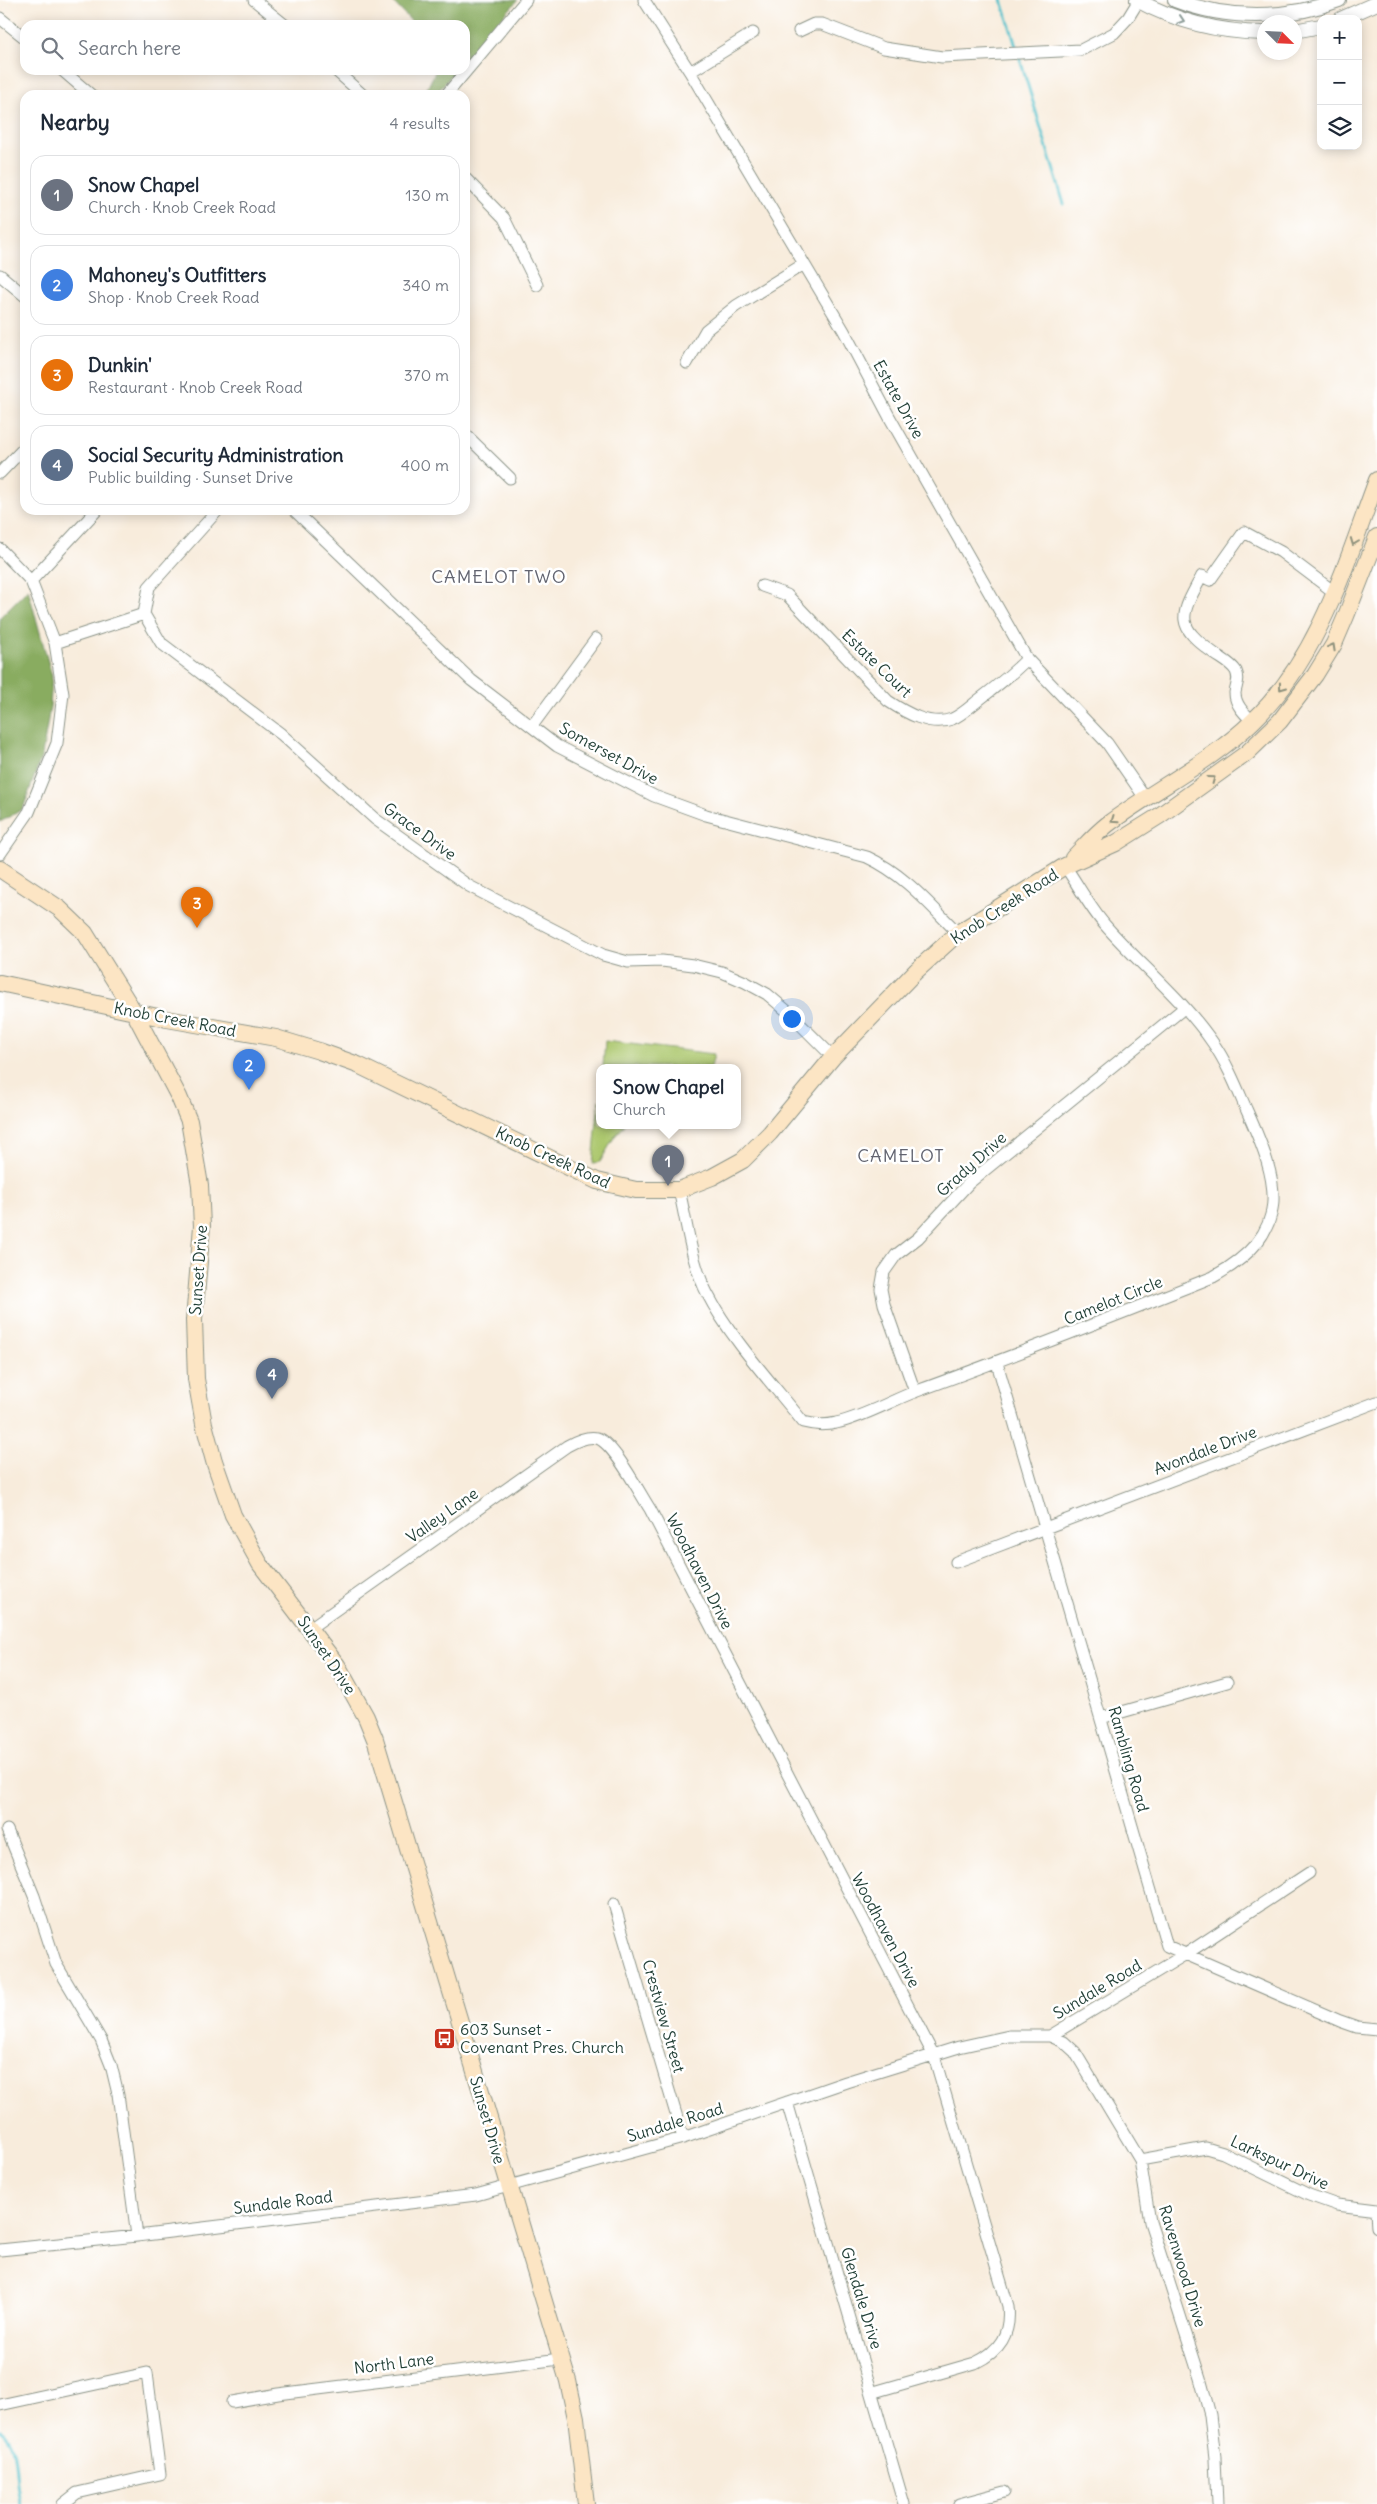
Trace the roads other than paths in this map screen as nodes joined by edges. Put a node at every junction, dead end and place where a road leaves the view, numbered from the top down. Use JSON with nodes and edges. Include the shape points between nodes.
{"nodes":[{"id":1,"x":254,"y":0,"type":"edge"},
{"id":2,"x":526,"y":0,"type":"edge"},
{"id":3,"x":644,"y":0,"type":"edge"},
{"id":4,"x":1138,"y":0,"type":"edge"},
{"id":5,"x":1175,"y":0,"type":"edge"},
{"id":6,"x":1339,"y":0,"type":"edge"},
{"id":7,"x":1377,"y":3,"type":"edge"},
{"id":8,"x":1287,"y":15,"type":"edge"},
{"id":9,"x":1350,"y":15,"type":"edge"},
{"id":10,"x":1257,"y":17,"type":"edge"},
{"id":11,"x":0,"y":18,"type":"edge"},
{"id":12,"x":279,"y":20,"type":"edge"},
{"id":13,"x":1317,"y":27,"type":"edge"},
{"id":14,"x":1302,"y":30,"type":"edge"},
{"id":15,"x":799,"y":31,"type":"dead end"},
{"id":16,"x":753,"y":33,"type":"dead end"},
{"id":17,"x":1257,"y":33,"type":"edge"},
{"id":18,"x":20,"y":34,"type":"edge"},
{"id":19,"x":470,"y":66,"type":"edge"},
{"id":20,"x":690,"y":72,"type":"junction"},
{"id":21,"x":68,"y":75,"type":"edge"},
{"id":22,"x":341,"y":75,"type":"edge"},
{"id":23,"x":463,"y":75,"type":"edge"},
{"id":24,"x":85,"y":90,"type":"edge"},
{"id":25,"x":358,"y":90,"type":"edge"},
{"id":26,"x":450,"y":90,"type":"edge"},
{"id":27,"x":470,"y":183,"type":"edge"},
{"id":28,"x":804,"y":264,"type":"junction"},
{"id":29,"x":0,"y":275,"type":"edge"},
{"id":30,"x":537,"y":285,"type":"dead end"},
{"id":31,"x":20,"y":292,"type":"edge"},
{"id":32,"x":687,"y":363,"type":"dead end"},
{"id":33,"x":470,"y":439,"type":"edge"},
{"id":34,"x":20,"y":452,"type":"edge"},
{"id":35,"x":0,"y":473,"type":"edge"},
{"id":36,"x":510,"y":478,"type":"dead end"},
{"id":37,"x":1377,"y":480,"type":"edge"},
{"id":38,"x":1372,"y":507,"type":"edge"},
{"id":39,"x":92,"y":515,"type":"edge"},
{"id":40,"x":213,"y":515,"type":"edge"},
{"id":41,"x":299,"y":515,"type":"edge"},
{"id":42,"x":1377,"y":537,"type":"edge"},
{"id":43,"x":0,"y":549,"type":"edge"},
{"id":44,"x":31,"y":581,"type":"junction"},
{"id":45,"x":762,"y":586,"type":"dead end"},
{"id":46,"x":1334,"y":592,"type":"junction"},
{"id":47,"x":1352,"y":599,"type":"junction"},
{"id":48,"x":144,"y":614,"type":"junction"},
{"id":49,"x":596,"y":639,"type":"dead end"},
{"id":50,"x":55,"y":643,"type":"junction"},
{"id":51,"x":1027,"y":658,"type":"junction"},
{"id":52,"x":1253,"y":722,"type":"junction"},
{"id":53,"x":532,"y":726,"type":"junction"},
{"id":54,"x":1267,"y":735,"type":"junction"},
{"id":55,"x":1145,"y":798,"type":"junction"},
{"id":56,"x":1184,"y":798,"type":"junction"},
{"id":57,"x":1116,"y":843,"type":"junction"},
{"id":58,"x":0,"y":854,"type":"edge"},
{"id":59,"x":1065,"y":866,"type":"junction"},
{"id":60,"x":0,"y":869,"type":"edge"},
{"id":61,"x":958,"y":933,"type":"junction"},
{"id":62,"x":0,"y":983,"type":"edge"},
{"id":63,"x":1184,"y":1008,"type":"junction"},
{"id":64,"x":134,"y":1012,"type":"junction"},
{"id":65,"x":833,"y":1057,"type":"junction"},
{"id":66,"x":679,"y":1190,"type":"junction"},
{"id":67,"x":997,"y":1363,"type":"junction"},
{"id":68,"x":915,"y":1392,"type":"junction"},
{"id":69,"x":1377,"y":1402,"type":"edge"},
{"id":70,"x":597,"y":1438,"type":"joint"},
{"id":71,"x":1046,"y":1529,"type":"junction"},
{"id":72,"x":956,"y":1562,"type":"dead end"},
{"id":73,"x":310,"y":1628,"type":"junction"},
{"id":74,"x":1227,"y":1682,"type":"dead end"},
{"id":75,"x":1101,"y":1718,"type":"junction"},
{"id":76,"x":7,"y":1830,"type":"dead end"},
{"id":77,"x":1309,"y":1873,"type":"dead end"},
{"id":78,"x":614,"y":1904,"type":"dead end"},
{"id":79,"x":1186,"y":1954,"type":"junction"},
{"id":80,"x":1377,"y":2029,"type":"edge"},
{"id":81,"x":1050,"y":2036,"type":"junction"},
{"id":82,"x":934,"y":2056,"type":"junction"},
{"id":83,"x":787,"y":2102,"type":"junction"},
{"id":84,"x":683,"y":2138,"type":"junction"},
{"id":85,"x":1140,"y":2160,"type":"junction"},
{"id":86,"x":508,"y":2188,"type":"junction"},
{"id":87,"x":1376,"y":2210,"type":"edge"},
{"id":88,"x":1377,"y":2227,"type":"edge"},
{"id":89,"x":137,"y":2236,"type":"junction"},
{"id":90,"x":0,"y":2250,"type":"edge"},
{"id":91,"x":560,"y":2359,"type":"junction"},
{"id":92,"x":874,"y":2392,"type":"junction"},
{"id":93,"x":232,"y":2402,"type":"dead end"},
{"id":94,"x":0,"y":2405,"type":"edge"},
{"id":95,"x":1004,"y":2492,"type":"dead end"},
{"id":96,"x":63,"y":2504,"type":"edge"},
{"id":97,"x":586,"y":2504,"type":"edge"},
{"id":98,"x":904,"y":2504,"type":"edge"},
{"id":99,"x":959,"y":2504,"type":"edge"},
{"id":100,"x":1217,"y":2504,"type":"edge"}],
"edges":[{"from":1,"to":12,"type":"street"},
{"from":2,"to":19,"type":"street"},
{"from":3,"to":20,"type":"street","name":"Estate Drive"},
{"from":4,"to":15,"type":"street","via":[[1114,33],[1081,50],[942,57],[884,48],[822,24]]},
{"from":4,"to":17,"type":"street","one_way":true,"via":[[1185,22]]},
{"from":5,"to":10,"type":"street","via":[[1208,11]]},
{"from":6,"to":8,"type":"street"},
{"from":7,"to":9,"type":"street"},
{"from":11,"to":18,"type":"street"},
{"from":13,"to":14,"type":"street"},
{"from":16,"to":20,"type":"street"},
{"from":20,"to":28,"type":"street","name":"Estate Drive"},
{"from":21,"to":24,"type":"street"},
{"from":22,"to":25,"type":"street"},
{"from":23,"to":26,"type":"street"},
{"from":27,"to":30,"type":"street","via":[[504,218]]},
{"from":28,"to":32,"type":"street","via":[[736,306],[706,330]]},
{"from":28,"to":51,"type":"street","name":"Estate Drive"},
{"from":29,"to":31,"type":"street"},
{"from":33,"to":36,"type":"street"},
{"from":34,"to":35,"type":"street"},
{"from":37,"to":38,"type":"main road","name":"Knob Creek Road"},
{"from":38,"to":46,"type":"main road","name":"Knob Creek Road","one_way":true},
{"from":39,"to":44,"type":"street"},
{"from":40,"to":48,"type":"street","via":[[149,588]]},
{"from":41,"to":53,"type":"street","name":"Somerset Drive","via":[[471,680]]},
{"from":42,"to":47,"type":"main road","name":"Knob Creek Road"},
{"from":43,"to":44,"type":"street"},
{"from":44,"to":50,"type":"street"},
{"from":45,"to":51,"type":"street","name":"Estate Court","via":[[787,595],[888,701],[920,718],[935,721],[953,719],[1008,678]]},
{"from":46,"to":47,"type":"main road"},
{"from":46,"to":52,"type":"main road","name":"Knob Creek Road","one_way":true,"via":[[1300,660]]},
{"from":46,"to":52,"type":"street","via":[[1281,552],[1244,532],[1210,580],[1202,576],[1183,617],[1189,632],[1198,642],[1235,670],[1239,679],[1235,694],[1238,705]]},
{"from":54,"to":47,"type":"main road","name":"Knob Creek Road","one_way":true,"via":[[1315,675],[1334,644]]},
{"from":48,"to":50,"type":"street"},
{"from":48,"to":65,"type":"street","name":"Grace Drive","via":[[160,643],[281,734],[375,819],[470,886],[603,955],[628,962],[662,961],[693,965],[745,982],[767,994],[787,1011]]},
{"from":49,"to":53,"type":"street"},
{"from":50,"to":58,"type":"street","via":[[63,694],[57,743],[29,812]]},
{"from":51,"to":55,"type":"street","name":"Estate Drive","via":[[1107,743]]},
{"from":52,"to":54,"type":"main road"},
{"from":52,"to":55,"type":"main road","name":"Knob Creek Road"},
{"from":53,"to":61,"type":"street","name":"Somerset Drive","via":[[557,746],[654,796],[706,815],[867,857],[905,880]]},
{"from":56,"to":54,"type":"main road","name":"Knob Creek Road","one_way":true},
{"from":55,"to":56,"type":"main road","via":[[1155,803]]},
{"from":55,"to":57,"type":"main road","via":[[1146,805],[1137,823]]},
{"from":55,"to":59,"type":"main road","name":"Knob Creek Road","one_way":true,"via":[[1106,825]]},
{"from":56,"to":57,"type":"main road","name":"Knob Creek Road"},
{"from":57,"to":59,"type":"main road","name":"Knob Creek Road"},
{"from":59,"to":61,"type":"main road","name":"Knob Creek Road"},
{"from":59,"to":63,"type":"street","name":"Camelot Circle","via":[[1105,925]]},
{"from":60,"to":64,"type":"main road","name":"Sunset Drive","via":[[60,909],[85,933]]},
{"from":61,"to":65,"type":"main road","name":"Knob Creek Road","via":[[916,970]]},
{"from":62,"to":64,"type":"main road","name":"Knob Creek Road"},
{"from":63,"to":67,"type":"street","name":"Camelot Circle","via":[[1214,1043],[1259,1138],[1274,1185],[1269,1222],[1249,1252],[1213,1278]]},
{"from":63,"to":68,"type":"street","name":"Grady Drive","via":[[969,1183],[884,1272],[880,1289]]},
{"from":64,"to":66,"type":"main road","name":"Knob Creek Road","via":[[276,1038],[319,1051],[358,1065],[597,1181],[636,1190]]},
{"from":64,"to":73,"type":"main road","name":"Sunset Drive","via":[[179,1097],[192,1136],[200,1185],[202,1226],[194,1320],[196,1379],[214,1461],[233,1515],[260,1564]]},
{"from":65,"to":66,"type":"main road","name":"Knob Creek Road","via":[[770,1133],[743,1160]]},
{"from":66,"to":68,"type":"street","name":"Camelot Circle","via":[[696,1264],[707,1293],[802,1422],[815,1426],[836,1423]]},
{"from":67,"to":68,"type":"street","name":"Camelot Circle"},
{"from":67,"to":71,"type":"street","name":"Rambling Road"},
{"from":69,"to":71,"type":"street","name":"Avondale Drive"},
{"from":70,"to":73,"type":"street","name":"Valley Lane","via":[[587,1438],[567,1446]]},
{"from":70,"to":82,"type":"street","name":"Woodhaven Drive","via":[[614,1453],[650,1510]]},
{"from":71,"to":72,"type":"street","name":"Avondale Drive"},
{"from":71,"to":75,"type":"street","name":"Rambling Road"},
{"from":73,"to":86,"type":"main road","name":"Sunset Drive","via":[[346,1680],[375,1739]]},
{"from":74,"to":75,"type":"street"},
{"from":75,"to":79,"type":"street","name":"Rambling Road","via":[[1167,1946]]},
{"from":76,"to":89,"type":"street","via":[[34,1896],[56,1964],[101,2040],[111,2065],[118,2094]]},
{"from":77,"to":79,"type":"street","name":"Sundale Road"},
{"from":78,"to":84,"type":"street","name":"Crestview Street"},
{"from":79,"to":80,"type":"street","name":"Rambling Road","via":[[1340,2021]]},
{"from":79,"to":81,"type":"street","name":"Sundale Road"},
{"from":81,"to":82,"type":"street","name":"Sundale Road","via":[[1022,2035],[985,2040]]},
{"from":81,"to":85,"type":"street","name":"Ravenwood Drive","via":[[1075,2052]]},
{"from":82,"to":83,"type":"street","name":"Sundale Road"},
{"from":82,"to":92,"type":"street","name":"Woodhaven Drive","via":[[1008,2306],[1008,2328],[996,2351],[975,2363]]},
{"from":83,"to":84,"type":"street","name":"Sundale Road"},
{"from":83,"to":92,"type":"street","name":"Glendale Drive"},
{"from":84,"to":86,"type":"street","name":"Sundale Road"},
{"from":85,"to":87,"type":"street","name":"Larkspur Drive","via":[[1206,2148],[1328,2202]]},
{"from":85,"to":100,"type":"street","name":"Ravenwood Drive","via":[[1150,2222],[1210,2415]]},
{"from":86,"to":89,"type":"street","name":"Sundale Road","via":[[476,2195]]},
{"from":86,"to":91,"type":"main road","name":"Sunset Drive"},
{"from":87,"to":88,"type":"street"},
{"from":89,"to":90,"type":"street","name":"Sundale Road"},
{"from":91,"to":93,"type":"street","name":"North Lane"},
{"from":91,"to":97,"type":"main road","name":"Sunset Drive","via":[[572,2397]]},
{"from":92,"to":98,"type":"street","name":"Glendale Drive"},
{"from":94,"to":96,"type":"street","via":[[147,2373],[160,2474],[77,2493]]},
{"from":95,"to":99,"type":"street"}]}
